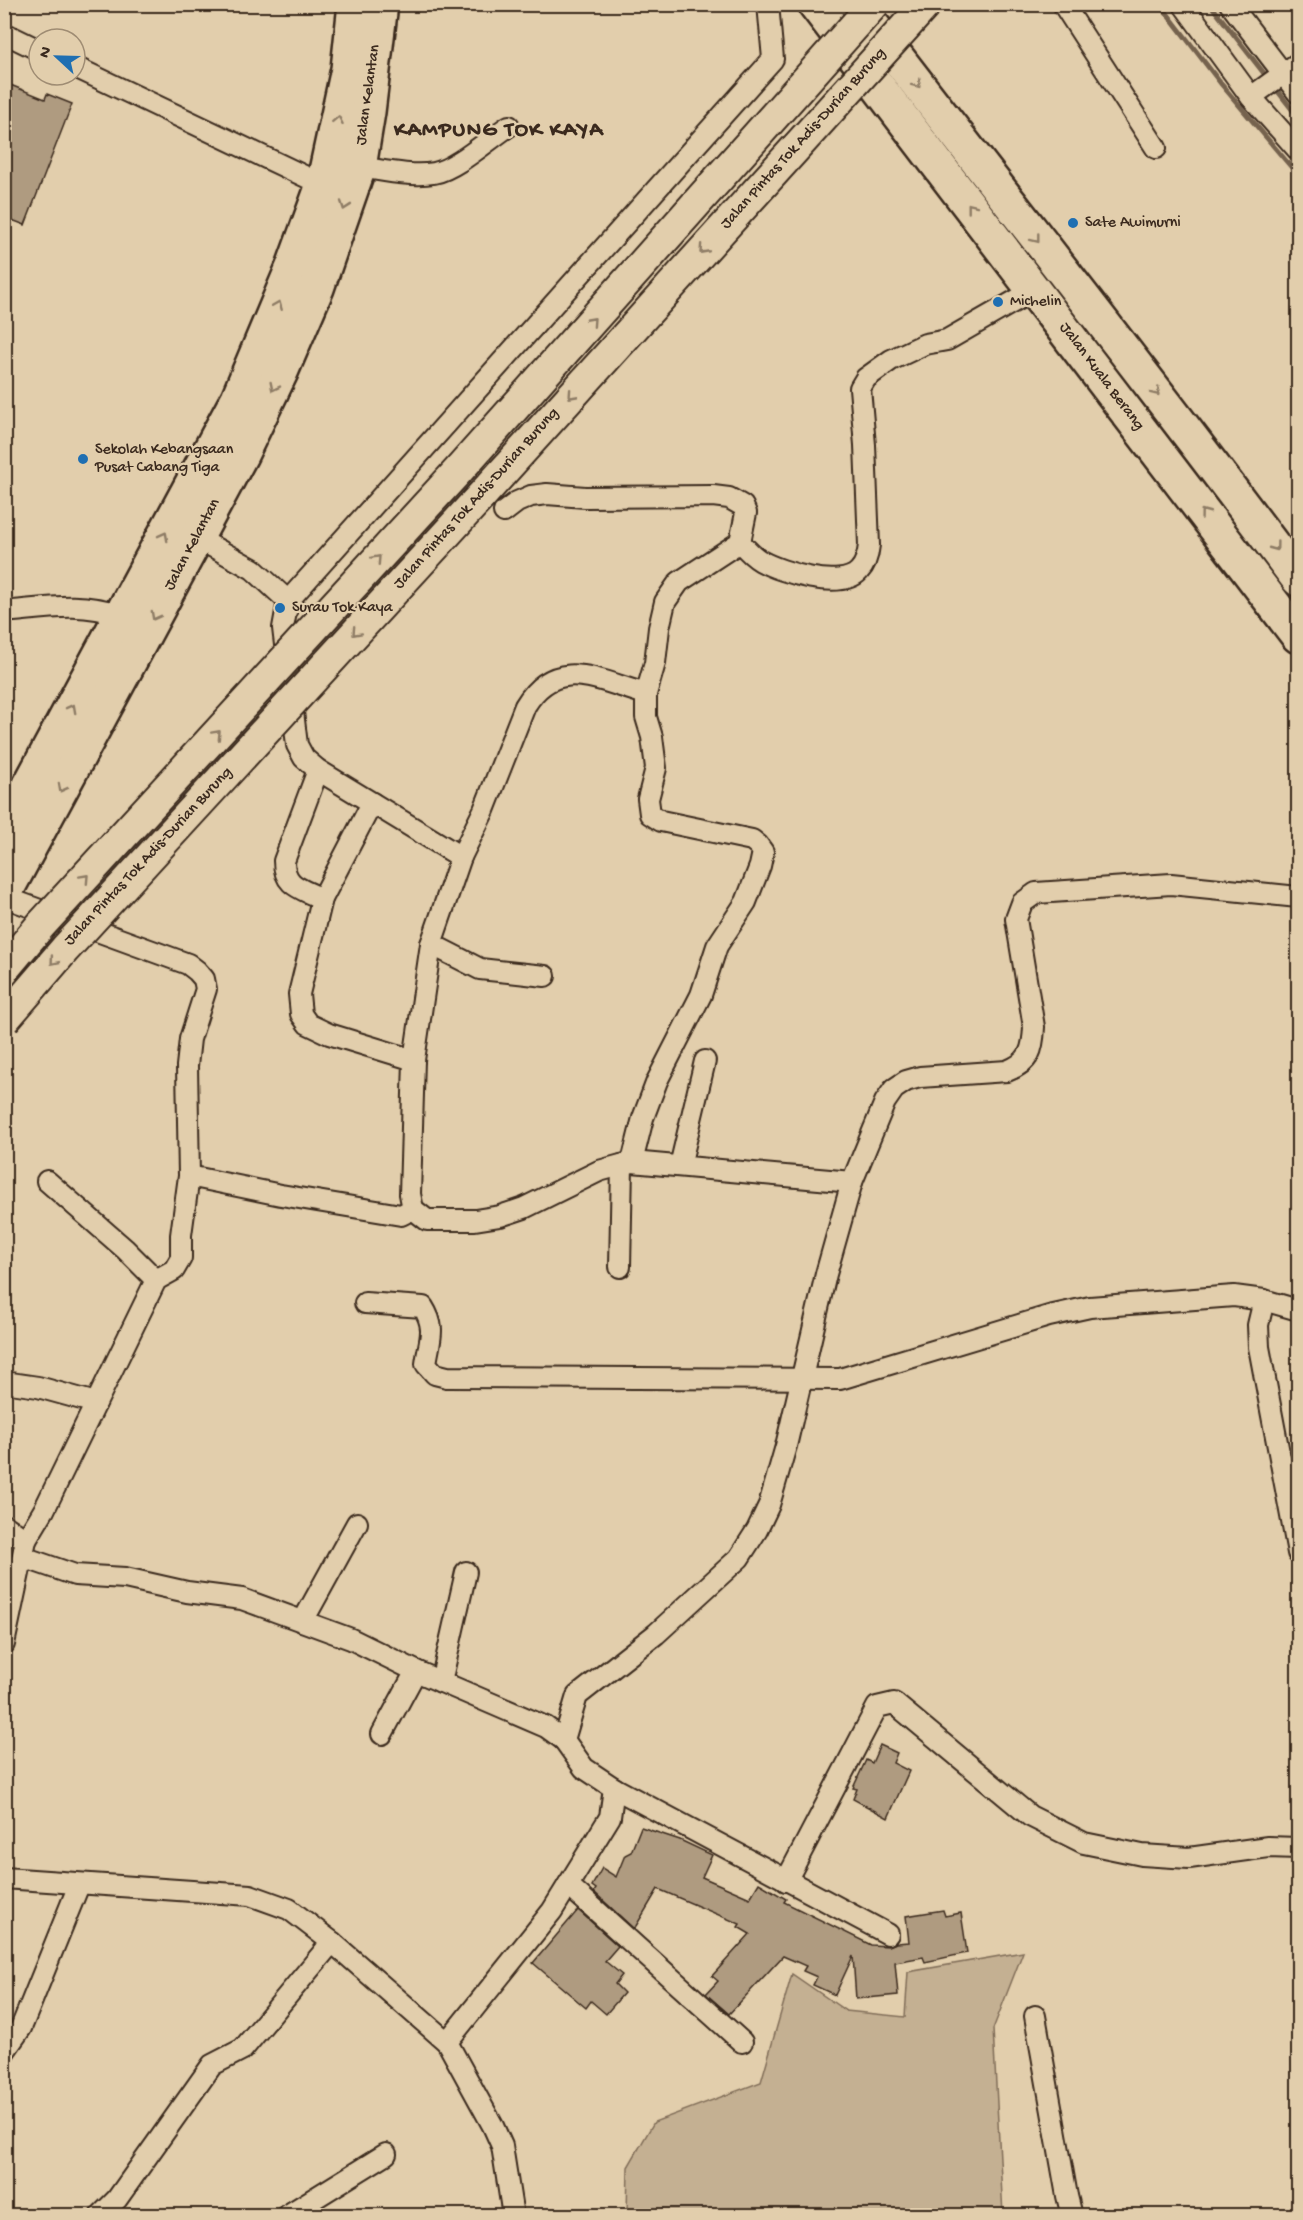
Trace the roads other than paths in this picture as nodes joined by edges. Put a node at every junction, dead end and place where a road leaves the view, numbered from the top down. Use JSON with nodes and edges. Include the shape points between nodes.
{"nodes":[{"id":1,"x":355,"y":4,"type":"edge"},
{"id":2,"x":381,"y":4,"type":"edge"},
{"id":3,"x":768,"y":4,"type":"edge"},
{"id":4,"x":815,"y":4,"type":"edge"},
{"id":5,"x":856,"y":4,"type":"edge"},
{"id":6,"x":874,"y":4,"type":"edge"},
{"id":7,"x":926,"y":4,"type":"edge"},
{"id":8,"x":1064,"y":4,"type":"edge"},
{"id":9,"x":1183,"y":4,"type":"edge"},
{"id":10,"x":1230,"y":4,"type":"edge"},
{"id":11,"x":4,"y":33,"type":"edge"},
{"id":12,"x":27,"y":44,"type":"edge"},
{"id":13,"x":1287,"y":72,"type":"edge"},
{"id":14,"x":87,"y":73,"type":"edge"},
{"id":15,"x":1299,"y":93,"type":"edge"},
{"id":16,"x":1256,"y":94,"type":"junction"},
{"id":17,"x":509,"y":126,"type":"dead end"},
{"id":18,"x":1156,"y":148,"type":"dead end"},
{"id":19,"x":1299,"y":150,"type":"edge"},
{"id":20,"x":358,"y":167,"type":"junction"},
{"id":21,"x":323,"y":185,"type":"junction"},
{"id":22,"x":1035,"y":290,"type":"junction"},
{"id":23,"x":1195,"y":441,"type":"junction"},
{"id":24,"x":504,"y":512,"type":"dead end"},
{"id":25,"x":197,"y":538,"type":"junction"},
{"id":26,"x":740,"y":542,"type":"junction"},
{"id":27,"x":1239,"y":560,"type":"junction"},
{"id":28,"x":1299,"y":579,"type":"edge"},
{"id":29,"x":288,"y":601,"type":"junction"},
{"id":30,"x":4,"y":612,"type":"edge"},
{"id":31,"x":122,"y":615,"type":"junction"},
{"id":32,"x":1299,"y":636,"type":"edge"},
{"id":33,"x":646,"y":694,"type":"junction"},
{"id":34,"x":318,"y":770,"type":"junction"},
{"id":35,"x":372,"y":802,"type":"junction"},
{"id":36,"x":4,"y":834,"type":"edge"},
{"id":37,"x":461,"y":857,"type":"junction"},
{"id":38,"x":4,"y":896,"type":"edge"},
{"id":39,"x":1299,"y":897,"type":"edge"},
{"id":40,"x":322,"y":899,"type":"junction"},
{"id":41,"x":432,"y":944,"type":"junction"},
{"id":42,"x":4,"y":969,"type":"edge"},
{"id":43,"x":545,"y":976,"type":"dead end"},
{"id":44,"x":4,"y":1020,"type":"edge"},
{"id":45,"x":414,"y":1060,"type":"junction"},
{"id":46,"x":705,"y":1061,"type":"dead end"},
{"id":47,"x":627,"y":1163,"type":"junction"},
{"id":48,"x":680,"y":1166,"type":"junction"},
{"id":49,"x":189,"y":1176,"type":"junction"},
{"id":50,"x":47,"y":1181,"type":"dead end"},
{"id":51,"x":852,"y":1182,"type":"junction"},
{"id":52,"x":412,"y":1209,"type":"junction"},
{"id":53,"x":620,"y":1267,"type":"dead end"},
{"id":54,"x":156,"y":1280,"type":"junction"},
{"id":55,"x":1264,"y":1300,"type":"junction"},
{"id":56,"x":365,"y":1303,"type":"dead end"},
{"id":57,"x":1299,"y":1310,"type":"edge"},
{"id":58,"x":803,"y":1379,"type":"junction"},
{"id":59,"x":4,"y":1382,"type":"edge"},
{"id":60,"x":96,"y":1403,"type":"junction"},
{"id":61,"x":357,"y":1523,"type":"dead end"},
{"id":62,"x":4,"y":1525,"type":"edge"},
{"id":63,"x":24,"y":1548,"type":"junction"},
{"id":64,"x":1299,"y":1553,"type":"edge"},
{"id":65,"x":466,"y":1572,"type":"dead end"},
{"id":66,"x":303,"y":1621,"type":"junction"},
{"id":67,"x":6,"y":1633,"type":"edge"},
{"id":68,"x":416,"y":1671,"type":"junction"},
{"id":69,"x":441,"y":1682,"type":"junction"},
{"id":70,"x":382,"y":1734,"type":"dead end"},
{"id":71,"x":564,"y":1740,"type":"junction"},
{"id":72,"x":614,"y":1788,"type":"junction"},
{"id":73,"x":1299,"y":1848,"type":"edge"},
{"id":74,"x":4,"y":1878,"type":"edge"},
{"id":75,"x":786,"y":1881,"type":"junction"},
{"id":76,"x":79,"y":1885,"type":"junction"},
{"id":77,"x":568,"y":1885,"type":"junction"},
{"id":78,"x":888,"y":1934,"type":"dead end"},
{"id":79,"x":332,"y":1942,"type":"junction"},
{"id":80,"x":1035,"y":2016,"type":"dead end"},
{"id":81,"x":447,"y":2042,"type":"junction"},
{"id":82,"x":742,"y":2042,"type":"dead end"},
{"id":83,"x":4,"y":2052,"type":"edge"},
{"id":84,"x":386,"y":2154,"type":"dead end"},
{"id":85,"x":100,"y":2216,"type":"edge"},
{"id":86,"x":285,"y":2216,"type":"edge"},
{"id":87,"x":513,"y":2216,"type":"edge"},
{"id":88,"x":1072,"y":2216,"type":"edge"}],
"edges":[{"from":21,"to":1,"type":"highway","name":"Jalan Kelantan","one_way":true,"via":[[348,69]]},
{"from":2,"to":20,"type":"highway","name":"Jalan Kelantan"},
{"from":3,"to":29,"type":"street","via":[[773,59]]},
{"from":22,"to":4,"type":"highway","name":"Jalan Kuala Berang","one_way":true},
{"from":5,"to":23,"type":"highway","name":"Jalan Kuala Berang","one_way":true},
{"from":42,"to":6,"type":"main road","name":"Jalan Pintas Tok Adis-Durian Burung","one_way":true,"bridge":true,"via":[[458,471]]},
{"from":7,"to":44,"type":"main road","name":"Jalan Pintas Tok Adis-Durian Burung","one_way":true,"bridge":true},
{"from":8,"to":18,"type":"street"},
{"from":9,"to":16,"type":"street"},
{"from":10,"to":13,"type":"street"},
{"from":11,"to":12,"type":"street"},
{"from":13,"to":15,"type":"street"},
{"from":13,"to":16,"type":"street"},
{"from":14,"to":21,"type":"street"},
{"from":16,"to":19,"type":"street"},
{"from":17,"to":20,"type":"street","via":[[449,168],[435,173]]},
{"from":20,"to":25,"type":"highway","name":"Jalan Kelantan","one_way":true,"via":[[317,288],[281,372]]},
{"from":31,"to":21,"type":"highway","name":"Jalan Kelantan","one_way":true,"via":[[238,398],[290,277]]},
{"from":22,"to":26,"type":"street","via":[[947,340],[925,344],[891,360],[866,378],[860,388],[869,545],[859,573],[850,578],[809,578],[761,561]]},
{"from":27,"to":22,"type":"highway","name":"Jalan Kuala Berang","one_way":true},
{"from":23,"to":27,"type":"highway","via":[[1246,528],[1247,543]]},
{"from":23,"to":28,"type":"highway","name":"Jalan Kuala Berang","one_way":true},
{"from":24,"to":26,"type":"street","via":[[531,496],[547,494],[729,498],[743,506],[746,513]]},
{"from":25,"to":29,"type":"street","via":[[253,568]]},
{"from":25,"to":38,"type":"highway","name":"Jalan Kelantan","one_way":true},
{"from":26,"to":33,"type":"street","via":[[679,582],[665,602]]},
{"from":27,"to":32,"type":"highway","name":"Jalan Kuala Berang"},
{"from":29,"to":34,"type":"street","via":[[283,628],[297,745],[304,758]]},
{"from":30,"to":31,"type":"street","via":[[73,605]]},
{"from":36,"to":31,"type":"highway","name":"Jalan Kelantan","one_way":true},
{"from":33,"to":37,"type":"street","via":[[579,675],[545,681],[525,706]]},
{"from":33,"to":47,"type":"street","via":[[646,717],[656,768],[648,800],[650,813],[661,821],[752,840],[763,852],[746,902],[717,946],[700,995],[657,1081]]},
{"from":34,"to":35,"type":"street"},
{"from":34,"to":40,"type":"street","via":[[284,861],[284,874],[290,883]]},
{"from":35,"to":37,"type":"street"},
{"from":35,"to":40,"type":"street"},
{"from":37,"to":41,"type":"street"},
{"from":38,"to":49,"type":"street","via":[[188,964],[204,979],[206,989],[190,1039],[187,1066]]},
{"from":39,"to":51,"type":"street","via":[[1171,884],[1036,893],[1022,903],[1016,919],[1034,1027],[1029,1056],[1020,1066],[1007,1071],[920,1077],[894,1089]]},
{"from":40,"to":45,"type":"street","via":[[299,994],[301,1014],[308,1024],[329,1034]]},
{"from":41,"to":43,"type":"street","via":[[480,969]]},
{"from":41,"to":45,"type":"street"},
{"from":45,"to":52,"type":"street"},
{"from":46,"to":48,"type":"street"},
{"from":47,"to":48,"type":"street"},
{"from":47,"to":52,"type":"street","via":[[599,1171],[500,1216],[427,1220]]},
{"from":47,"to":53,"type":"street"},
{"from":48,"to":51,"type":"street"},
{"from":49,"to":52,"type":"street","via":[[400,1215]]},
{"from":49,"to":54,"type":"street","via":[[181,1258],[174,1270]]},
{"from":50,"to":54,"type":"street"},
{"from":51,"to":58,"type":"street","via":[[826,1274]]},
{"from":54,"to":60,"type":"street"},
{"from":55,"to":57,"type":"street"},
{"from":55,"to":58,"type":"street","via":[[1234,1296],[1090,1307],[840,1379]]},
{"from":55,"to":64,"type":"street","via":[[1258,1325],[1259,1347]]},
{"from":56,"to":58,"type":"street","via":[[423,1307],[431,1318],[433,1331],[426,1364],[435,1374],[447,1377]]},
{"from":58,"to":71,"type":"street","via":[[769,1505],[758,1530],[739,1558],[656,1634],[577,1696]]},
{"from":59,"to":60,"type":"street"},
{"from":60,"to":63,"type":"street"},
{"from":61,"to":66,"type":"street"},
{"from":62,"to":63,"type":"street"},
{"from":63,"to":66,"type":"street","via":[[75,1575],[125,1578],[242,1599]]},
{"from":63,"to":67,"type":"street"},
{"from":65,"to":69,"type":"street"},
{"from":66,"to":68,"type":"street"},
{"from":68,"to":69,"type":"street"},
{"from":68,"to":70,"type":"street"},
{"from":69,"to":71,"type":"street","via":[[546,1727]]},
{"from":71,"to":72,"type":"street","via":[[584,1768]]},
{"from":72,"to":75,"type":"street"},
{"from":72,"to":77,"type":"street","via":[[610,1817]]},
{"from":73,"to":75,"type":"street","via":[[1268,1847],[1190,1858],[1142,1855],[1084,1843],[1030,1816],[894,1703],[877,1707]]},
{"from":74,"to":76,"type":"street"},
{"from":75,"to":78,"type":"street"},
{"from":76,"to":79,"type":"street","via":[[250,1895],[289,1909]]},
{"from":76,"to":83,"type":"street","via":[[21,2028]]},
{"from":77,"to":81,"type":"street","via":[[552,1911]]},
{"from":77,"to":82,"type":"street"},
{"from":79,"to":81,"type":"street"},
{"from":79,"to":85,"type":"street","via":[[243,2049],[212,2065],[117,2199]]},
{"from":80,"to":88,"type":"street"},
{"from":81,"to":87,"type":"street","via":[[502,2146]]},
{"from":84,"to":86,"type":"street"}]}
